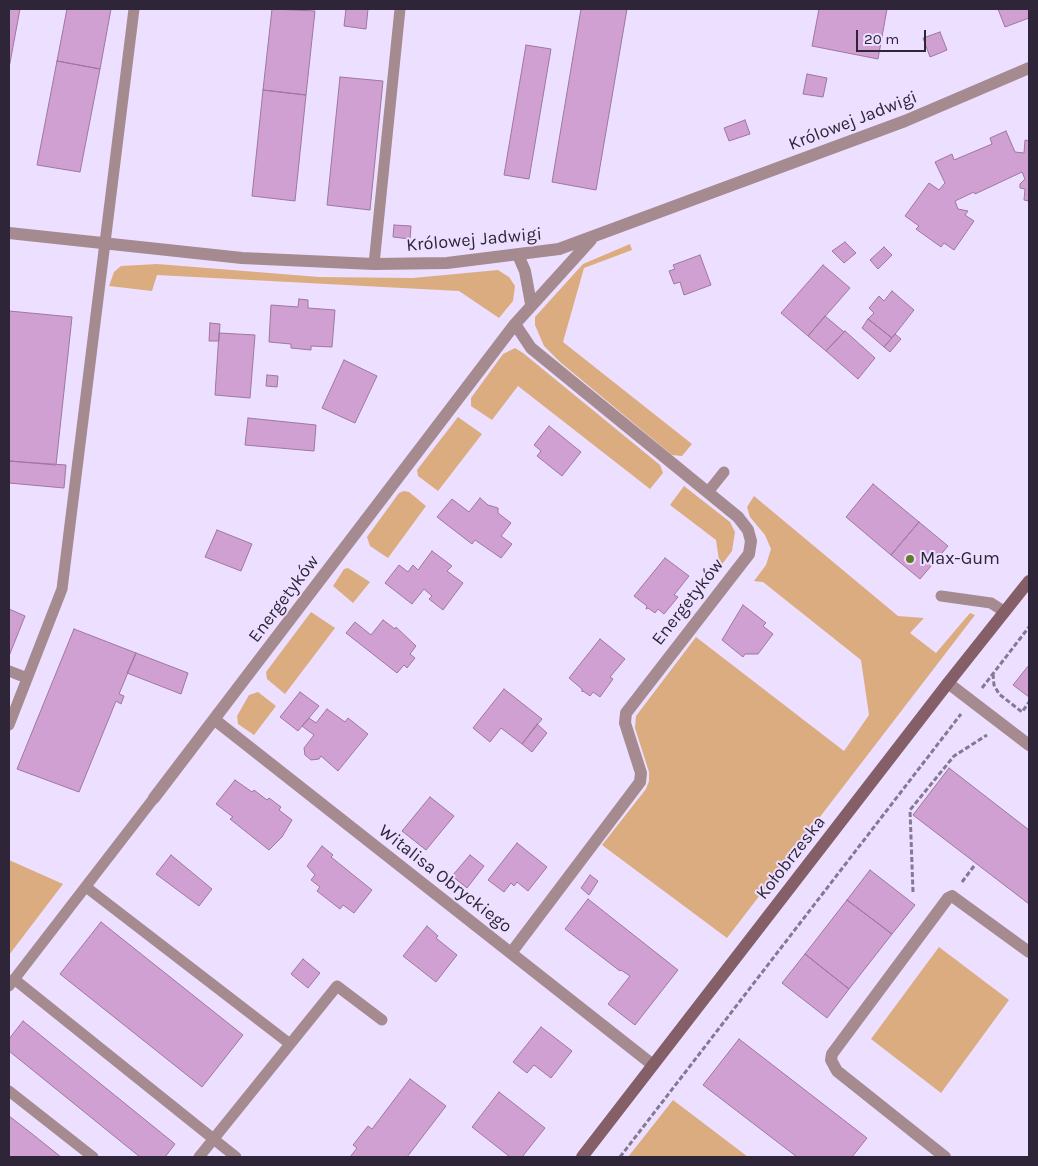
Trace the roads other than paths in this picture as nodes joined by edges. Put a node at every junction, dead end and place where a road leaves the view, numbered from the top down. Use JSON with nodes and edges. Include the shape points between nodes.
{"nodes":[{"id":1,"x":134,"y":9,"type":"edge"},
{"id":2,"x":400,"y":9,"type":"edge"},
{"id":3,"x":1029,"y":68,"type":"edge"},
{"id":4,"x":9,"y":233,"type":"edge"},
{"id":5,"x":595,"y":236,"type":"junction"},
{"id":6,"x":106,"y":244,"type":"junction"},
{"id":7,"x":518,"y":255,"type":"junction"},
{"id":8,"x":374,"y":264,"type":"junction"},
{"id":9,"x":531,"y":304,"type":"junction"},
{"id":10,"x":515,"y":324,"type":"junction"},
{"id":11,"x":724,"y":472,"type":"dead end"},
{"id":12,"x":708,"y":492,"type":"junction"},
{"id":13,"x":1029,"y":581,"type":"edge"},
{"id":14,"x":941,"y":596,"type":"dead end"},
{"id":15,"x":1005,"y":612,"type":"junction"},
{"id":16,"x":9,"y":671,"type":"edge"},
{"id":17,"x":27,"y":678,"type":"junction"},
{"id":18,"x":948,"y":682,"type":"junction"},
{"id":19,"x":215,"y":720,"type":"junction"},
{"id":20,"x":9,"y":725,"type":"edge"},
{"id":21,"x":1029,"y":745,"type":"edge"},
{"id":22,"x":154,"y":798,"type":"joint"},
{"id":23,"x":86,"y":887,"type":"junction"},
{"id":24,"x":1029,"y":952,"type":"edge"},
{"id":25,"x":511,"y":953,"type":"junction"},
{"id":26,"x":11,"y":983,"type":"edge"},
{"id":27,"x":382,"y":1020,"type":"dead end"},
{"id":28,"x":290,"y":1044,"type":"junction"},
{"id":29,"x":653,"y":1065,"type":"junction"},
{"id":30,"x":9,"y":1091,"type":"edge"},
{"id":31,"x":214,"y":1140,"type":"junction"},
{"id":32,"x":93,"y":1157,"type":"edge"},
{"id":33,"x":200,"y":1157,"type":"edge"},
{"id":34,"x":236,"y":1157,"type":"edge"},
{"id":35,"x":582,"y":1157,"type":"edge"},
{"id":36,"x":945,"y":1157,"type":"edge"}],
"edges":[{"from":1,"to":6,"type":"lane"},
{"from":2,"to":8,"type":"lane"},
{"from":3,"to":5,"type":"street","name":"Królowej Jadwigi","via":[[897,124]]},
{"from":4,"to":6,"type":"street","name":"Królowej Jadwigi"},
{"from":5,"to":7,"type":"street","name":"Królowej Jadwigi","via":[[559,249]]},
{"from":5,"to":9,"type":"street","name":"Energetyków"},
{"from":6,"to":8,"type":"street","name":"Królowej Jadwigi","via":[[242,258]]},
{"from":6,"to":17,"type":"lane","via":[[62,589]]},
{"from":7,"to":8,"type":"street","name":"Królowej Jadwigi","via":[[447,263]]},
{"from":7,"to":9,"type":"street"},
{"from":9,"to":10,"type":"street","name":"Energetyków"},
{"from":10,"to":12,"type":"street","name":"Energetyków","via":[[531,348]]},
{"from":10,"to":19,"type":"street","name":"Energetyków"},
{"from":11,"to":12,"type":"lane"},
{"from":12,"to":25,"type":"street","name":"Energetyków","via":[[748,530],[752,541],[749,554],[629,706],[625,723],[641,773],[640,782]]},
{"from":13,"to":15,"type":"main road","name":"Kołobrzeska"},
{"from":14,"to":15,"type":"lane","via":[[991,603]]},
{"from":15,"to":18,"type":"main road","name":"Kołobrzeska"},
{"from":16,"to":17,"type":"lane"},
{"from":17,"to":20,"type":"lane"},
{"from":18,"to":21,"type":"street"},
{"from":18,"to":29,"type":"main road","name":"Kołobrzeska"},
{"from":19,"to":22,"type":"street","name":"Energetyków"},
{"from":19,"to":25,"type":"street","name":"Witalisa Obryckiego"},
{"from":22,"to":23,"type":"lane"},
{"from":23,"to":26,"type":"lane"},
{"from":23,"to":28,"type":"lane"},
{"from":24,"to":36,"type":"street","via":[[952,896],[832,1054],[831,1060],[837,1070]]},
{"from":25,"to":29,"type":"street","name":"Witalisa Obryckiego"},
{"from":26,"to":31,"type":"lane"},
{"from":27,"to":28,"type":"lane","via":[[336,986]]},
{"from":28,"to":31,"type":"lane"},
{"from":29,"to":35,"type":"main road","name":"Kołobrzeska"},
{"from":30,"to":32,"type":"lane"},
{"from":31,"to":33,"type":"lane"},
{"from":31,"to":34,"type":"lane"}]}
